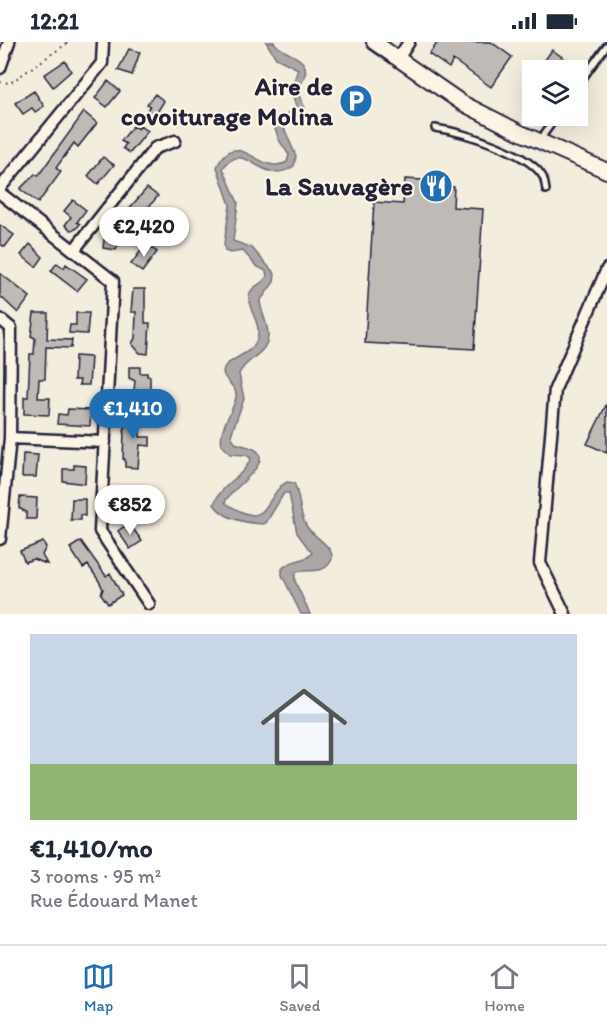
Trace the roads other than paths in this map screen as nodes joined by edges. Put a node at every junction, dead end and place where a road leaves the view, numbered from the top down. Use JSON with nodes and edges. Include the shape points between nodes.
{"nodes":[{"id":1,"x":9,"y":42,"type":"edge"},
{"id":2,"x":103,"y":42,"type":"edge"},
{"id":3,"x":374,"y":42,"type":"edge"},
{"id":4,"x":409,"y":42,"type":"edge"},
{"id":5,"x":607,"y":45,"type":"edge"},
{"id":6,"x":398,"y":59,"type":"junction"},
{"id":7,"x":0,"y":68,"type":"edge"},
{"id":8,"x":588,"y":71,"type":"edge"},
{"id":9,"x":550,"y":126,"type":"edge"},
{"id":10,"x":435,"y":128,"type":"dead end"},
{"id":11,"x":175,"y":141,"type":"dead end"},
{"id":12,"x":539,"y":141,"type":"junction"},
{"id":13,"x":607,"y":171,"type":"edge"},
{"id":14,"x":0,"y":188,"type":"edge"},
{"id":15,"x":546,"y":190,"type":"dead end"},
{"id":16,"x":0,"y":193,"type":"edge"},
{"id":17,"x":74,"y":250,"type":"junction"},
{"id":18,"x":607,"y":269,"type":"edge"},
{"id":19,"x":0,"y":319,"type":"edge"},
{"id":20,"x":5,"y":426,"type":"edge"},
{"id":21,"x":10,"y":438,"type":"junction"},
{"id":22,"x":105,"y":442,"type":"junction"},
{"id":23,"x":0,"y":539,"type":"edge"},
{"id":24,"x":149,"y":604,"type":"dead end"},
{"id":25,"x":565,"y":614,"type":"edge"}],
"edges":[{"from":1,"to":7,"type":"street"},
{"from":2,"to":14,"type":"street","via":[[102,63]]},
{"from":3,"to":6,"type":"street"},
{"from":4,"to":6,"type":"street"},
{"from":5,"to":8,"type":"lane"},
{"from":6,"to":12,"type":"street","via":[[462,103]]},
{"from":9,"to":12,"type":"lane"},
{"from":10,"to":15,"type":"lane","via":[[494,144],[524,160],[545,179]]},
{"from":11,"to":17,"type":"street","via":[[155,148]]},
{"from":12,"to":13,"type":"street"},
{"from":16,"to":17,"type":"street"},
{"from":17,"to":22,"type":"street","via":[[113,281]]},
{"from":18,"to":25,"type":"street","via":[[555,389],[540,563]]},
{"from":19,"to":20,"type":"street","via":[[11,328]]},
{"from":20,"to":21,"type":"street"},
{"from":21,"to":22,"type":"street"},
{"from":21,"to":23,"type":"street"},
{"from":22,"to":24,"type":"street","via":[[100,531]]}]}
